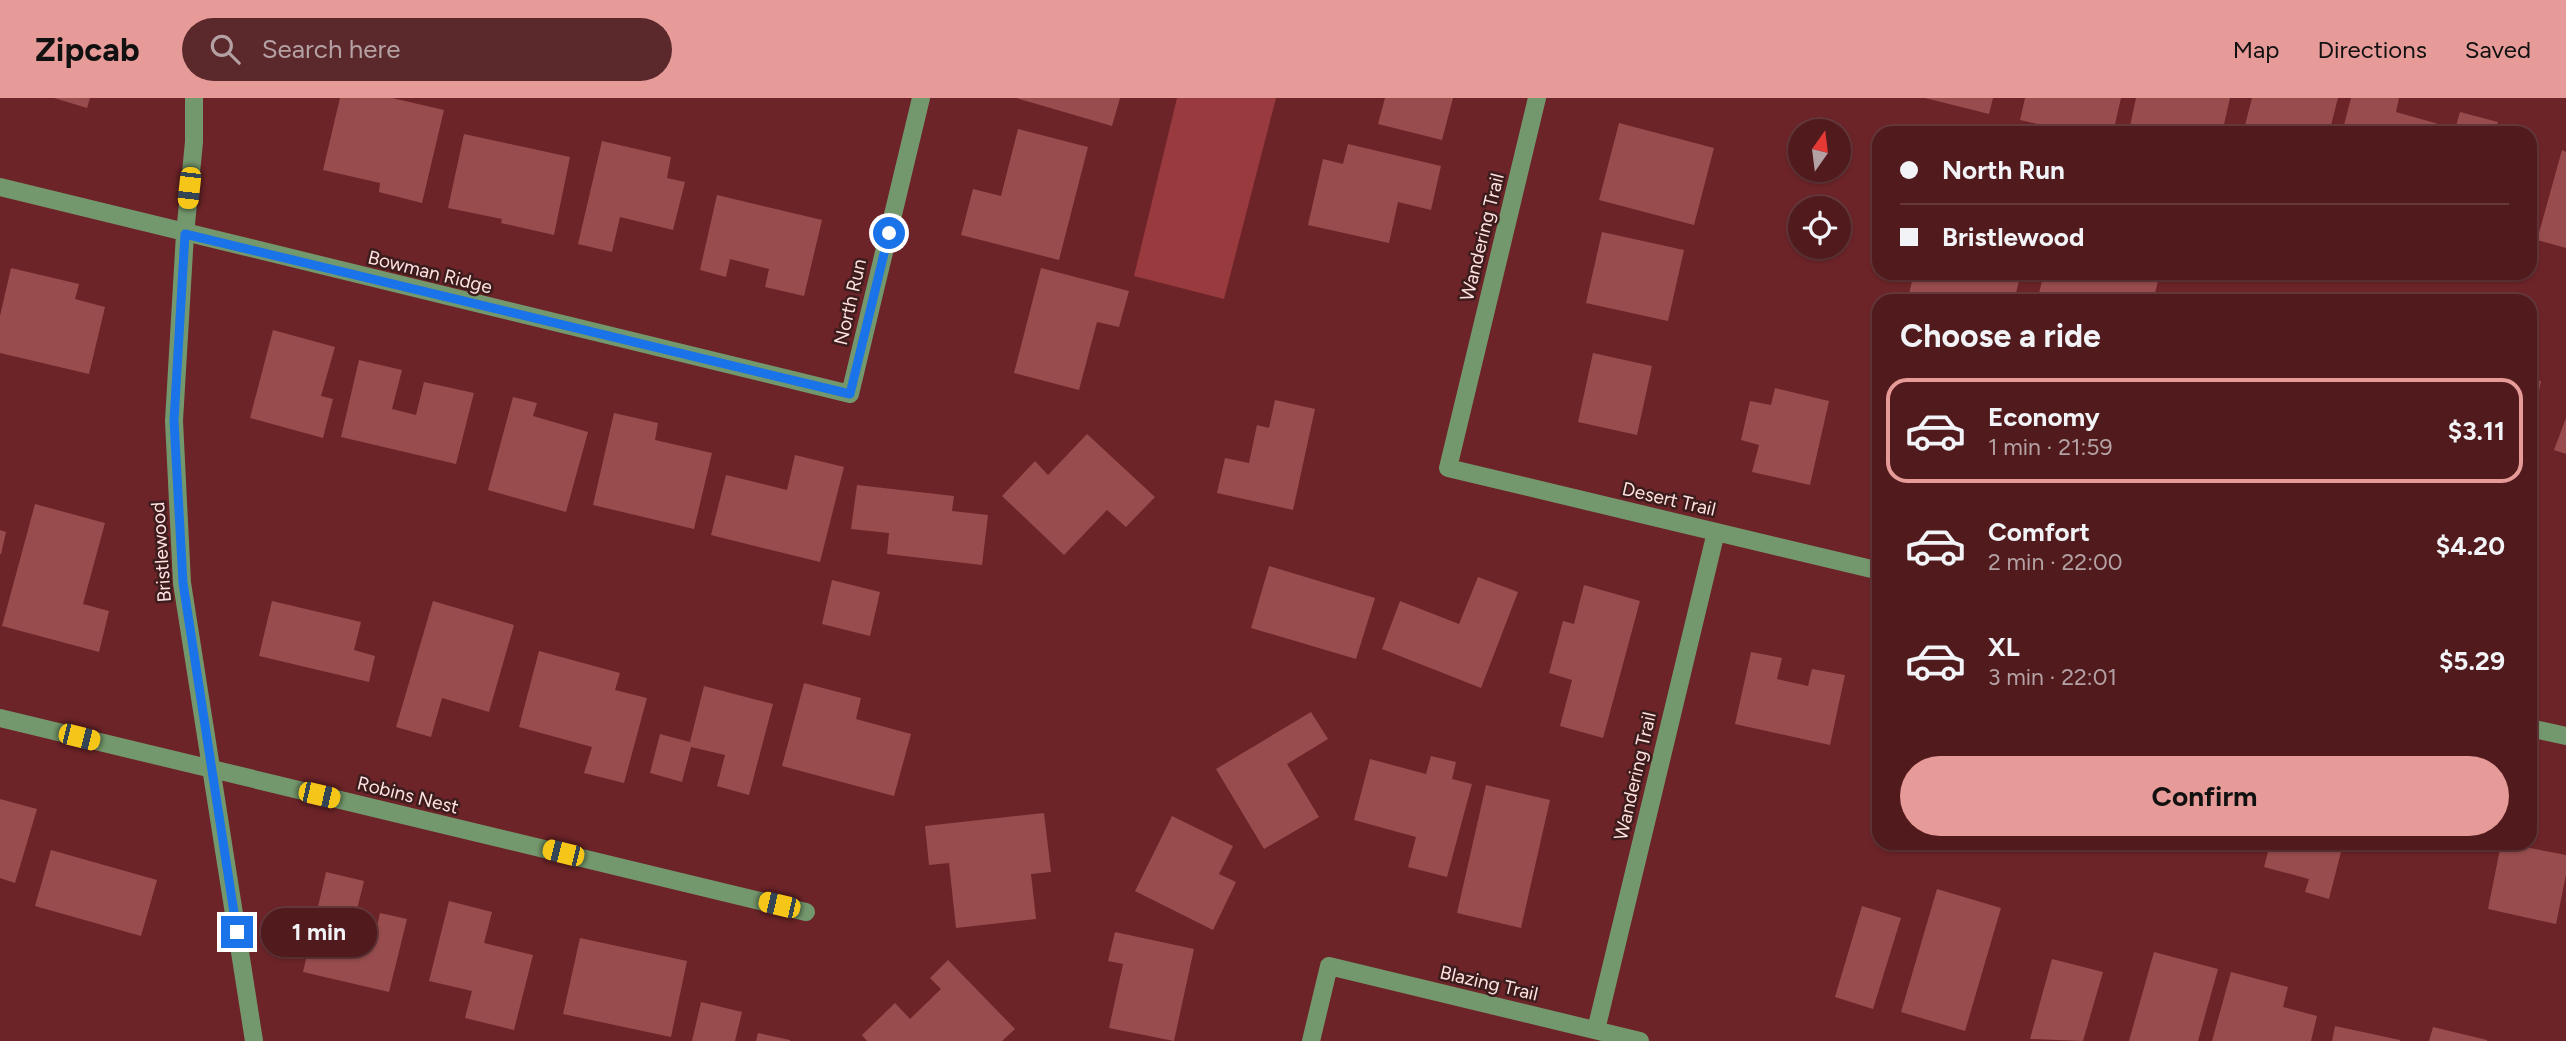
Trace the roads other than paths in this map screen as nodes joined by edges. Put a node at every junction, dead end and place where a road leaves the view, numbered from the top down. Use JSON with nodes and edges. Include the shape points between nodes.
{"nodes":[{"id":1,"x":194,"y":98,"type":"edge"},
{"id":2,"x":921,"y":98,"type":"edge"},
{"id":3,"x":1537,"y":98,"type":"edge"},
{"id":4,"x":0,"y":187,"type":"edge"},
{"id":5,"x":185,"y":234,"type":"junction"},
{"id":6,"x":850,"y":394,"type":"joint"},
{"id":7,"x":1448,"y":468,"type":"joint"},
{"id":8,"x":1716,"y":532,"type":"junction"},
{"id":9,"x":1872,"y":569,"type":"edge"},
{"id":10,"x":0,"y":718,"type":"edge"},
{"id":11,"x":2537,"y":730,"type":"edge"},
{"id":12,"x":2566,"y":736,"type":"edge"},
{"id":13,"x":211,"y":769,"type":"junction"},
{"id":14,"x":806,"y":912,"type":"dead end"},
{"id":15,"x":1596,"y":1030,"type":"junction"},
{"id":16,"x":254,"y":1041,"type":"edge"},
{"id":17,"x":1311,"y":1041,"type":"edge"},
{"id":18,"x":1640,"y":1041,"type":"edge"}],
"edges":[{"from":1,"to":5,"type":"street","name":"Bristlewood"},
{"from":2,"to":6,"type":"street","name":"North Run"},
{"from":3,"to":7,"type":"street","name":"Wandering Trail"},
{"from":4,"to":5,"type":"street","name":"Bowman Ridge"},
{"from":5,"to":6,"type":"street","name":"Bowman Ridge"},
{"from":5,"to":13,"type":"street","name":"Bristlewood","via":[[174,421],[183,583]]},
{"from":7,"to":8,"type":"street","name":"Desert Trail"},
{"from":8,"to":9,"type":"street","name":"Desert Trail"},
{"from":8,"to":15,"type":"street","name":"Wandering Trail"},
{"from":10,"to":13,"type":"street","name":"Robins Nest"},
{"from":11,"to":12,"type":"street"},
{"from":13,"to":14,"type":"street","name":"Robins Nest"},
{"from":13,"to":16,"type":"street","name":"Bristlewood"},
{"from":15,"to":17,"type":"street","name":"Blazing Trail","via":[[1329,966]]},
{"from":15,"to":18,"type":"street","name":"Blazing Trail"}]}
